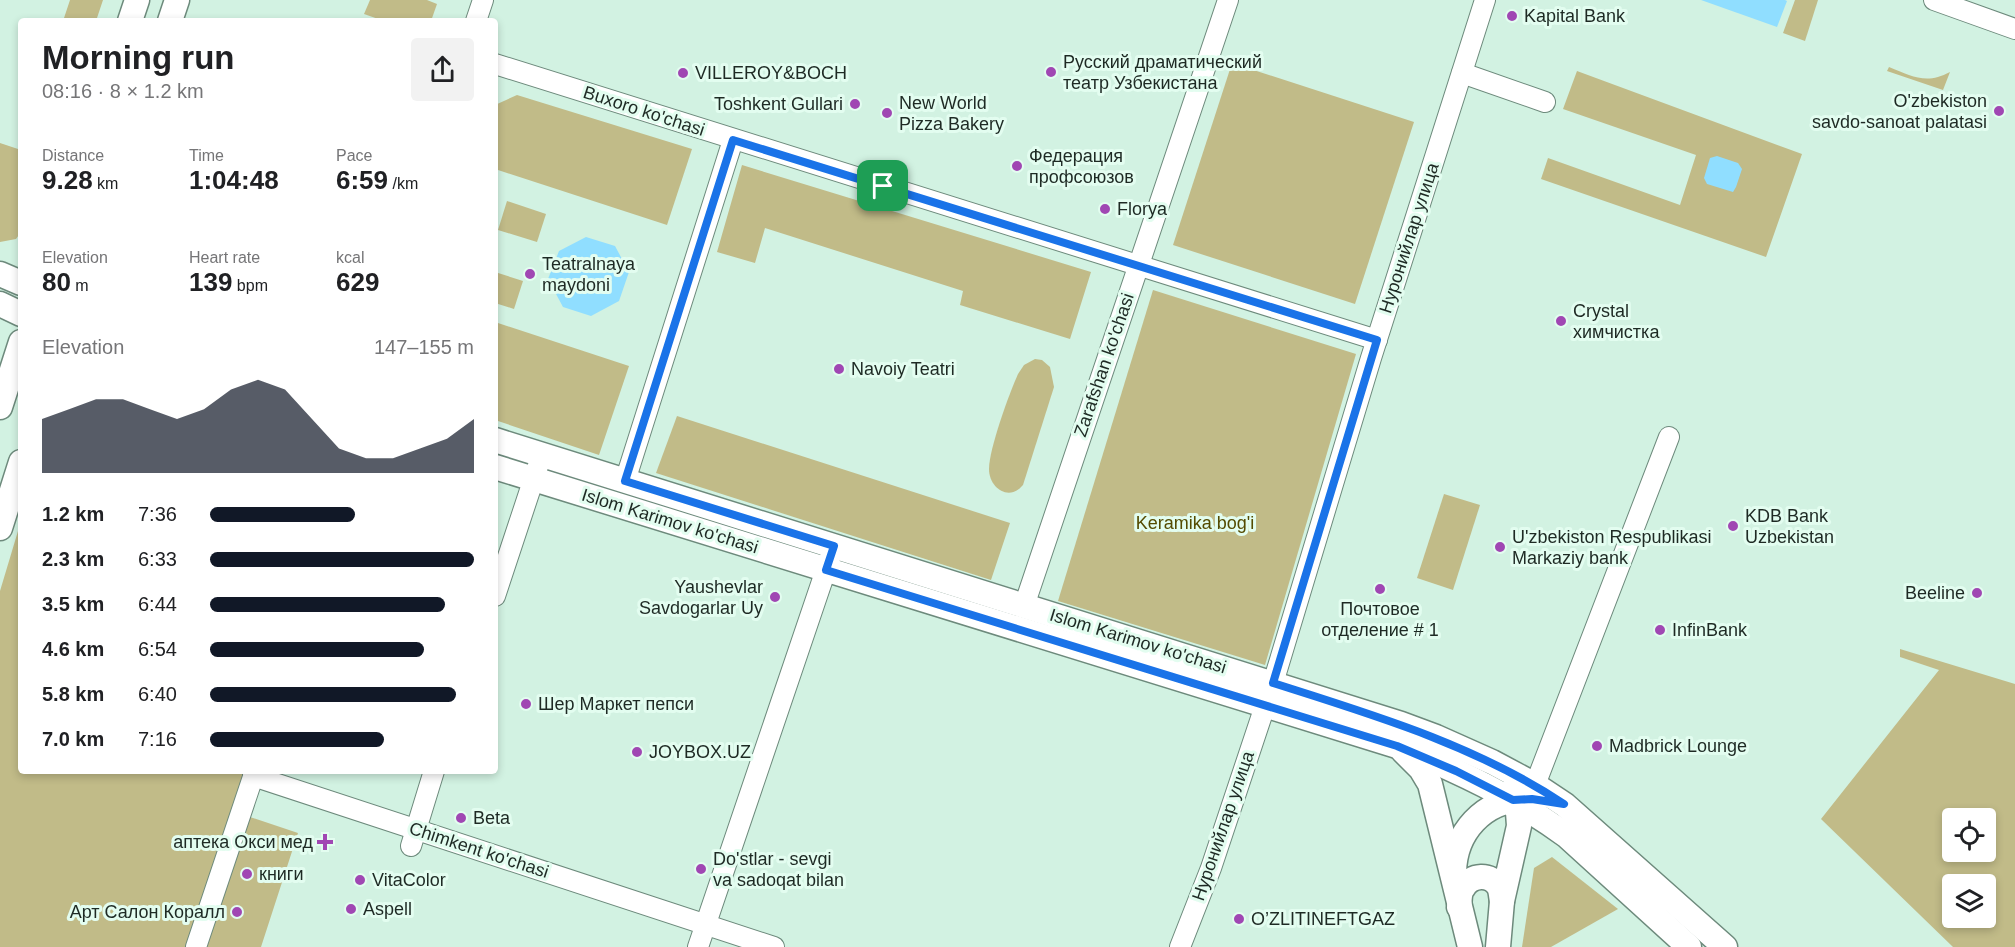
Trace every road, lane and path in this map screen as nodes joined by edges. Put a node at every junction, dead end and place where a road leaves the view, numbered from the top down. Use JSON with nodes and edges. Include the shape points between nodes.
{"nodes":[{"id":1,"x":137,"y":0,"type":"edge"},
{"id":2,"x":177,"y":0,"type":"edge"},
{"id":3,"x":483,"y":0,"type":"edge"},
{"id":4,"x":1228,"y":0,"type":"edge"},
{"id":5,"x":1485,"y":0,"type":"edge"},
{"id":6,"x":1942,"y":3,"type":"edge"},
{"id":7,"x":131,"y":18,"type":"edge"},
{"id":8,"x":171,"y":18,"type":"edge"},
{"id":9,"x":477,"y":18,"type":"edge"},
{"id":10,"x":2015,"y":29,"type":"edge"},
{"id":11,"x":498,"y":65,"type":"edge"},
{"id":12,"x":1462,"y":73,"type":"junction"},
{"id":13,"x":1545,"y":102,"type":"dead end"},
{"id":14,"x":733,"y":140,"type":"junction"},
{"id":15,"x":1138,"y":265,"type":"junction"},
{"id":16,"x":0,"y":273,"type":"edge"},
{"id":17,"x":18,"y":282,"type":"edge"},
{"id":18,"x":0,"y":304,"type":"edge"},
{"id":19,"x":18,"y":313,"type":"edge"},
{"id":20,"x":1377,"y":340,"type":"junction"},
{"id":21,"x":0,"y":348,"type":"edge"},
{"id":22,"x":18,"y":351,"type":"edge"},
{"id":23,"x":0,"y":406,"type":"edge"},
{"id":24,"x":1669,"y":437,"type":"dead end"},
{"id":25,"x":498,"y":441,"type":"edge"},
{"id":26,"x":542,"y":455,"type":"junction"},
{"id":27,"x":498,"y":469,"type":"edge"},
{"id":28,"x":18,"y":471,"type":"edge"},
{"id":29,"x":534,"y":479,"type":"junction"},
{"id":30,"x":625,"y":481,"type":"junction"},
{"id":31,"x":0,"y":528,"type":"edge"},
{"id":32,"x":834,"y":546,"type":"junction"},
{"id":33,"x":826,"y":570,"type":"junction"},
{"id":34,"x":498,"y":587,"type":"edge"},
{"id":35,"x":1024,"y":606,"type":"junction"},
{"id":36,"x":1016,"y":628,"type":"junction"},
{"id":37,"x":1269,"y":694,"type":"junction"},
{"id":38,"x":1397,"y":746,"type":"junction"},
{"id":39,"x":1492,"y":762,"type":"junction"},
{"id":40,"x":254,"y":774,"type":"edge"},
{"id":41,"x":433,"y":774,"type":"edge"},
{"id":42,"x":1535,"y":785,"type":"junction"},
{"id":43,"x":1513,"y":800,"type":"junction"},
{"id":44,"x":1564,"y":804,"type":"junction"},
{"id":45,"x":1551,"y":824,"type":"junction"},
{"id":46,"x":414,"y":838,"type":"junction"},
{"id":47,"x":1515,"y":843,"type":"junction"},
{"id":48,"x":1454,"y":882,"type":"junction"},
{"id":49,"x":1502,"y":901,"type":"junction"},
{"id":50,"x":1460,"y":907,"type":"junction"},
{"id":51,"x":706,"y":925,"type":"junction"},
{"id":52,"x":196,"y":947,"type":"edge"},
{"id":53,"x":698,"y":947,"type":"edge"},
{"id":54,"x":774,"y":947,"type":"edge"},
{"id":55,"x":1180,"y":947,"type":"edge"},
{"id":56,"x":1470,"y":947,"type":"edge"},
{"id":57,"x":1498,"y":947,"type":"edge"},
{"id":58,"x":1689,"y":947,"type":"edge"},
{"id":59,"x":1725,"y":947,"type":"edge"}],
"edges":[{"from":1,"to":7,"type":"main road"},
{"from":2,"to":8,"type":"main road"},
{"from":3,"to":9,"type":"street"},
{"from":4,"to":15,"type":"street","name":"Zarafshan ko'chasi"},
{"from":5,"to":12,"type":"street","name":"Нуронийлар улица"},
{"from":6,"to":10,"type":"street"},
{"from":11,"to":14,"type":"street","name":"Buxoro ko'chasi"},
{"from":12,"to":13,"type":"street"},
{"from":12,"to":20,"type":"street","name":"Нуронийлар улица"},
{"from":14,"to":15,"type":"street","name":"Buxoro ko'chasi"},
{"from":14,"to":30,"type":"street"},
{"from":15,"to":20,"type":"street","name":"Buxoro ko'chasi"},
{"from":15,"to":35,"type":"street","name":"Zarafshan ko'chasi"},
{"from":16,"to":17,"type":"main road"},
{"from":18,"to":19,"type":"main road"},
{"from":20,"to":37,"type":"street","name":"Нуронийлар улица"},
{"from":21,"to":23,"type":"main road"},
{"from":22,"to":23,"type":"main road"},
{"from":24,"to":42,"type":"street"},
{"from":25,"to":26,"type":"main road","name":"Islom Karimov ko'chasi"},
{"from":26,"to":29,"type":"street"},
{"from":26,"to":30,"type":"main road","name":"Islom Karimov ko'chasi"},
{"from":27,"to":29,"type":"main road","name":"Islom Karimov ko'chasi"},
{"from":28,"to":31,"type":"main road"},
{"from":29,"to":33,"type":"main road","name":"Islom Karimov ko'chasi"},
{"from":29,"to":34,"type":"street"},
{"from":30,"to":32,"type":"main road","name":"Islom Karimov ko'chasi"},
{"from":32,"to":33,"type":"street"},
{"from":32,"to":35,"type":"main road","name":"Islom Karimov ko'chasi"},
{"from":33,"to":36,"type":"main road","name":"Islom Karimov ko'chasi"},
{"from":33,"to":51,"type":"street"},
{"from":35,"to":36,"type":"main road","name":"Zarafshan ko'chasi"},
{"from":35,"to":37,"type":"main road","name":"Islom Karimov ko'chasi"},
{"from":36,"to":37,"type":"main road","name":"Islom Karimov ko'chasi"},
{"from":37,"to":38,"type":"main road","name":"Islom Karimov ko'chasi"},
{"from":37,"to":39,"type":"main road","name":"Islom Karimov ko'chasi","via":[[1401,724]]},
{"from":37,"to":55,"type":"street","name":"Нуронийлар улица","via":[[1211,868]]},
{"from":38,"to":43,"type":"main road","name":"Islom Karimov ko'chasi"},
{"from":38,"to":48,"type":"main road","via":[[1421,769],[1430,784]]},
{"from":39,"to":42,"type":"main road","name":"Islom Karimov ko'chasi"},
{"from":39,"to":43,"type":"main road"},
{"from":40,"to":46,"type":"street","name":"Chimkent ko'chasi"},
{"from":40,"to":52,"type":"street"},
{"from":41,"to":46,"type":"street"},
{"from":42,"to":44,"type":"main road","name":"Islom Karimov ko'chasi"},
{"from":43,"to":44,"type":"main road"},
{"from":43,"to":45,"type":"main road","name":"Islom Karimov ko'chasi"},
{"from":43,"to":47,"type":"main road","via":[[1519,817]]},
{"from":43,"to":48,"type":"main road","via":[[1485,811],[1469,825],[1456,854]]},
{"from":44,"to":59,"type":"main road","name":"Islom Karimov ko'chasi"},
{"from":45,"to":47,"type":"main road","via":[[1530,827]]},
{"from":45,"to":58,"type":"main road","name":"Islom Karimov ko'chasi"},
{"from":46,"to":51,"type":"street","name":"Chimkent ko'chasi"},
{"from":47,"to":49,"type":"main road"},
{"from":48,"to":50,"type":"main road"},
{"from":49,"to":50,"type":"main road","via":[[1495,882],[1478,877],[1464,886]]},
{"from":49,"to":57,"type":"main road"},
{"from":50,"to":56,"type":"main road"},
{"from":51,"to":53,"type":"street"},
{"from":51,"to":54,"type":"street","name":"Chimkent ko'chasi"}]}
